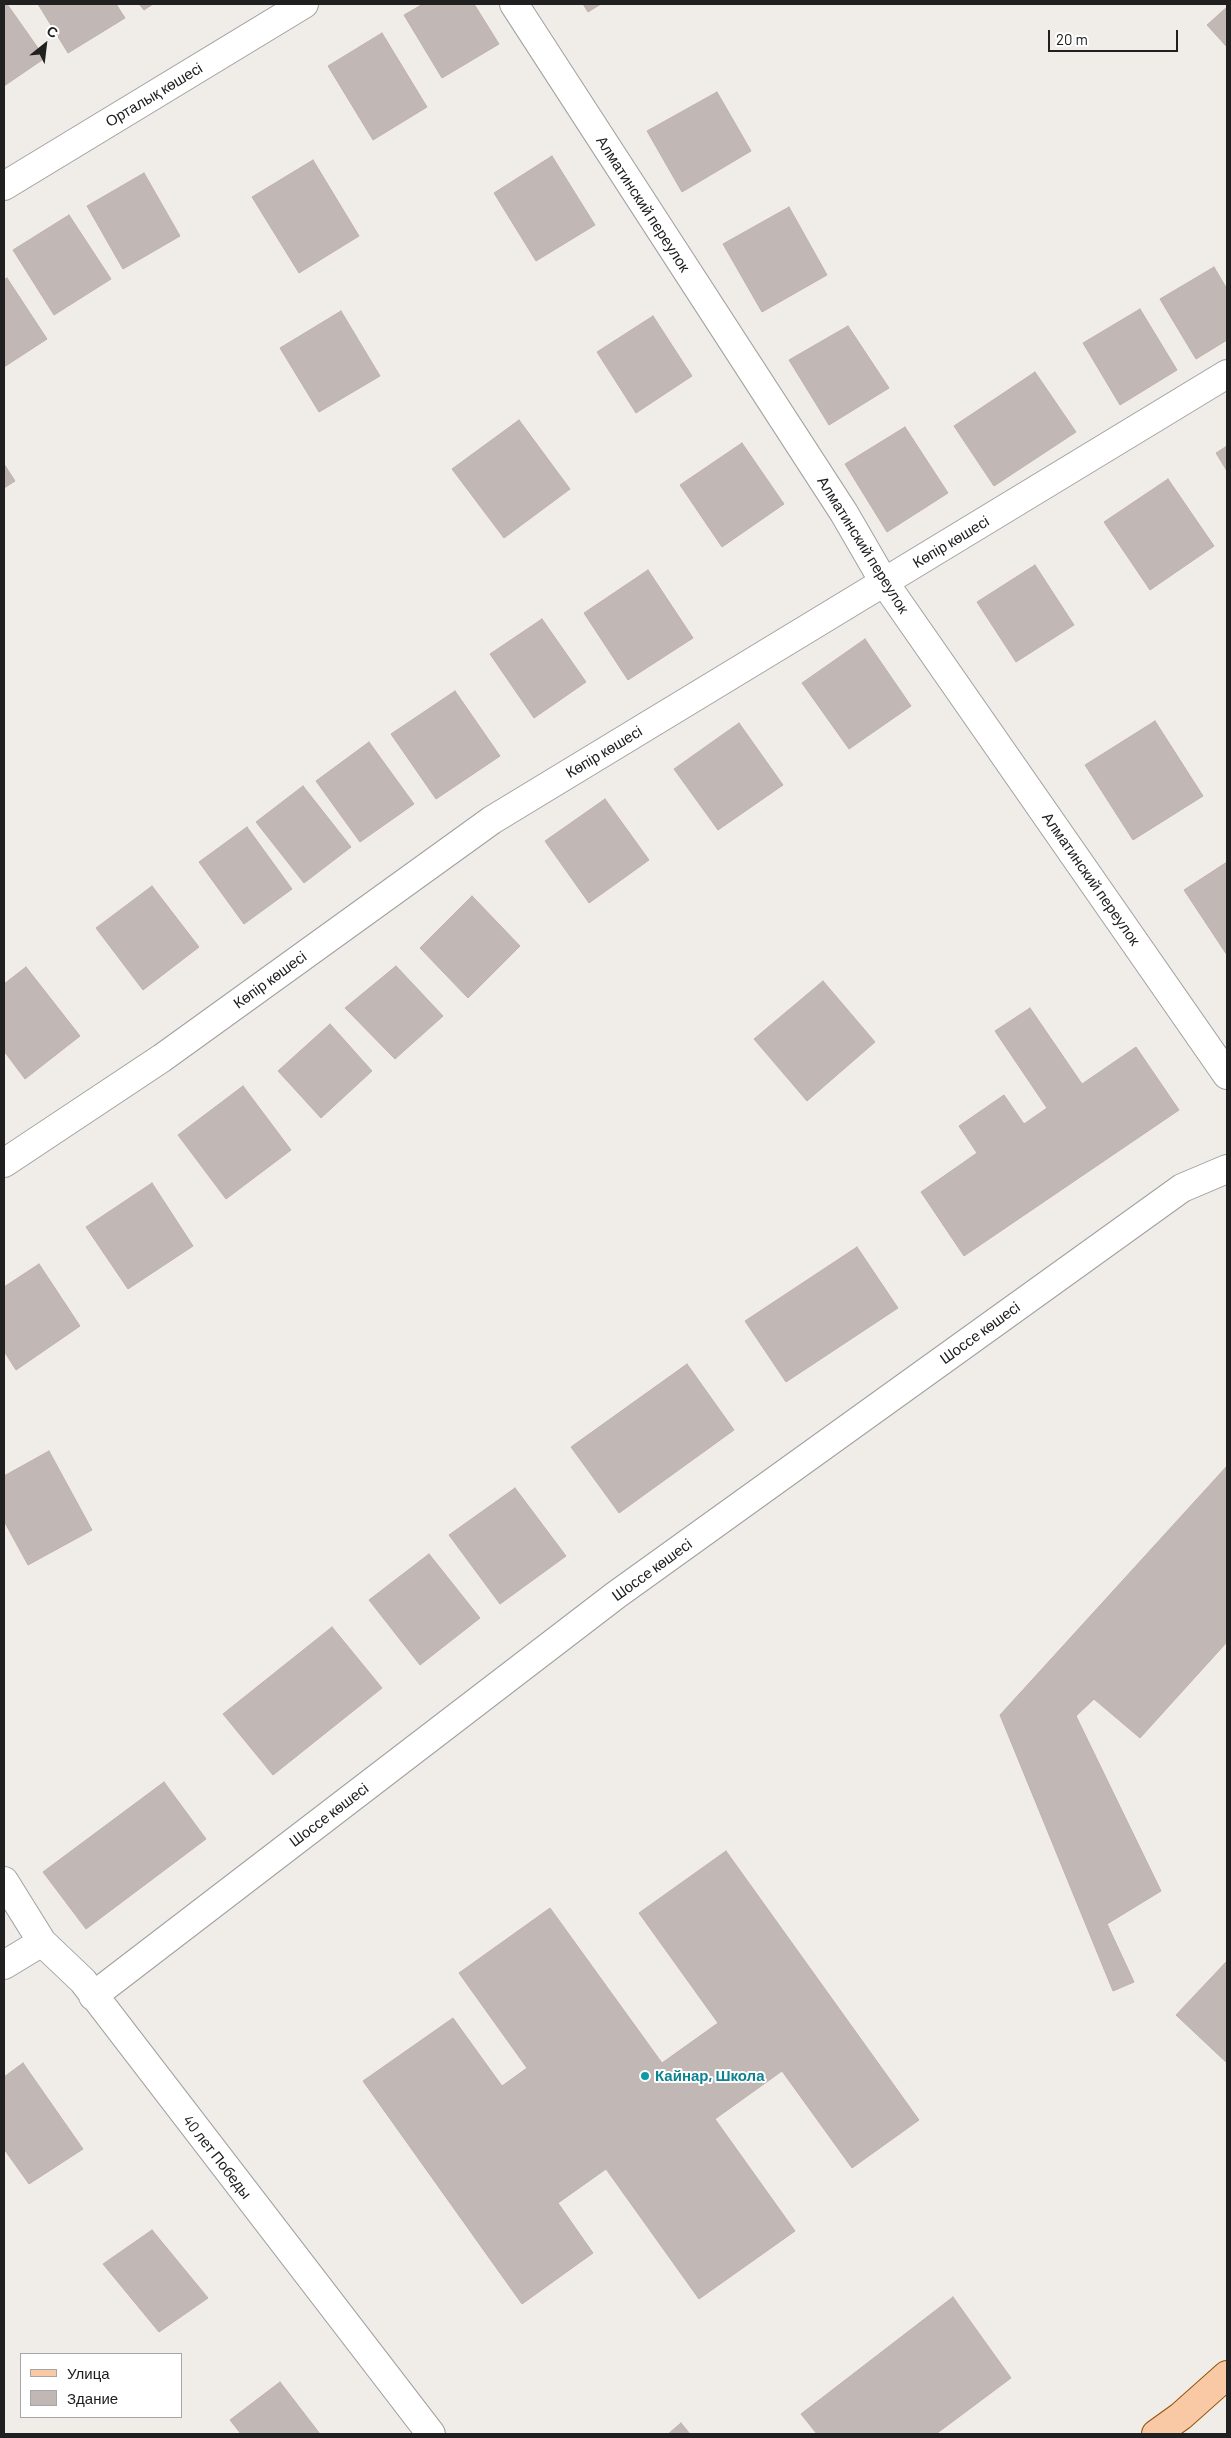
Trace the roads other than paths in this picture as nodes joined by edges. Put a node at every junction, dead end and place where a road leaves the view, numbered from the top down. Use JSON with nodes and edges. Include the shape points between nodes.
{"nodes":[{"id":1,"x":304,"y":4,"type":"edge"},
{"id":2,"x":514,"y":4,"type":"edge"},
{"id":3,"x":4,"y":186,"type":"edge"},
{"id":4,"x":1227,"y":374,"type":"edge"},
{"id":5,"x":884,"y":582,"type":"junction"},
{"id":6,"x":1227,"y":1075,"type":"edge"},
{"id":7,"x":4,"y":1163,"type":"edge"},
{"id":8,"x":1227,"y":1169,"type":"edge"},
{"id":9,"x":4,"y":1881,"type":"edge"},
{"id":10,"x":42,"y":1942,"type":"junction"},
{"id":11,"x":4,"y":1965,"type":"edge"},
{"id":12,"x":93,"y":1996,"type":"junction"},
{"id":13,"x":1227,"y":2375,"type":"edge"},
{"id":14,"x":431,"y":2434,"type":"edge"},
{"id":15,"x":1156,"y":2434,"type":"edge"}],
"edges":[{"from":1,"to":3,"type":"street","name":"Орталық көшесі"},
{"from":2,"to":5,"type":"street","name":"Алматинский переулок","via":[[844,513]]},
{"from":4,"to":5,"type":"street","name":"Көпір көшесі"},
{"from":5,"to":6,"type":"street","name":"Алматинский переулок"},
{"from":5,"to":7,"type":"street","name":"Көпір көшесі","via":[[492,820],[162,1058]]},
{"from":8,"to":12,"type":"street","name":"Шоссе көшесі","via":[[1182,1188],[616,1595]]},
{"from":9,"to":10,"type":"street","name":"40 лет Победы"},
{"from":10,"to":11,"type":"street"},
{"from":10,"to":12,"type":"street","name":"40 лет Победы","via":[[83,1981]]},
{"from":12,"to":14,"type":"street","name":"40 лет Победы"},
{"from":13,"to":15,"type":"main road"}]}
